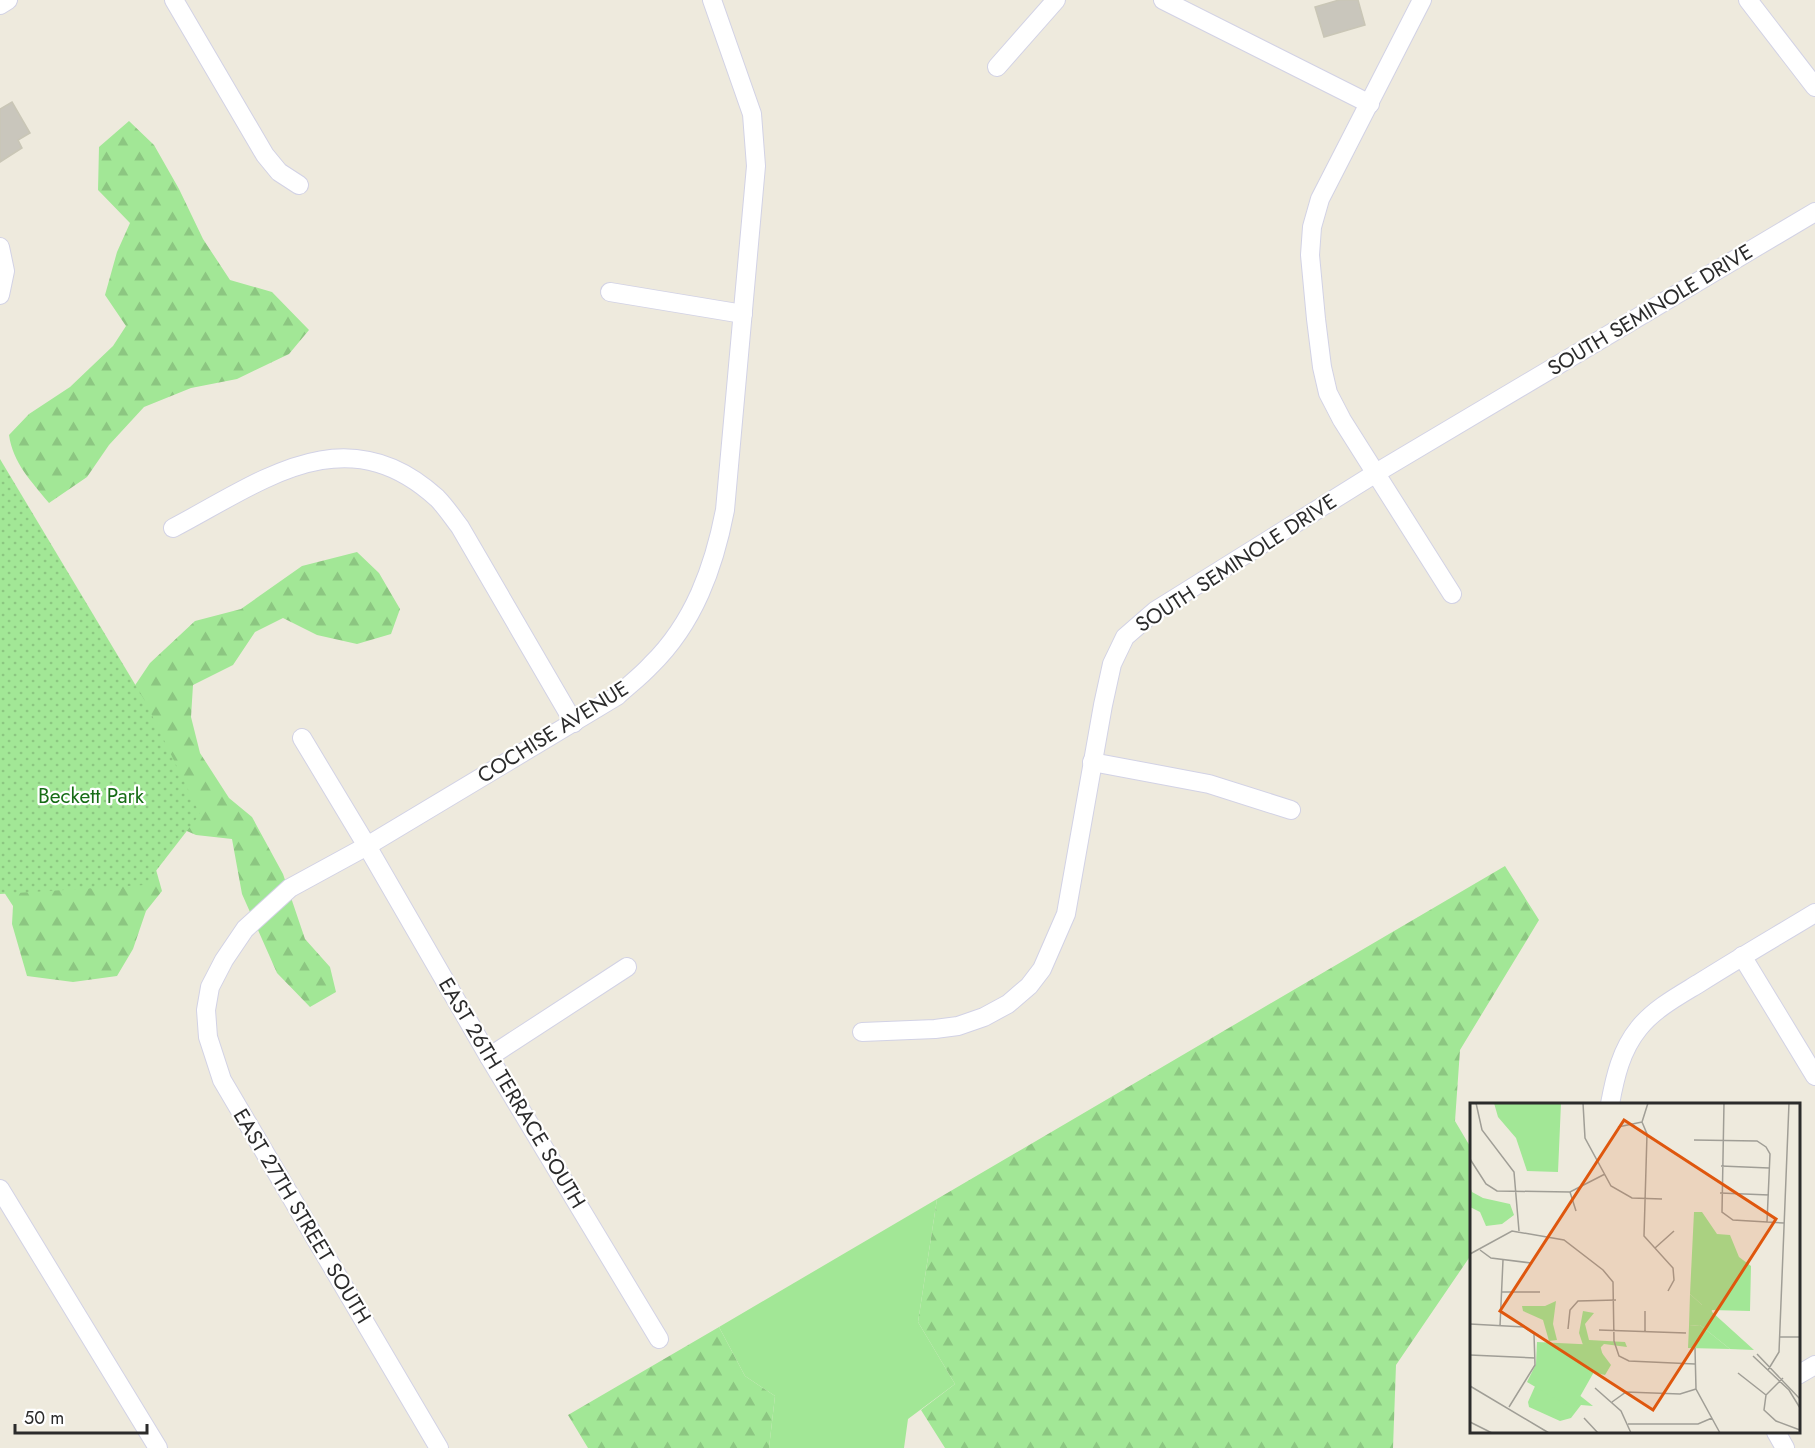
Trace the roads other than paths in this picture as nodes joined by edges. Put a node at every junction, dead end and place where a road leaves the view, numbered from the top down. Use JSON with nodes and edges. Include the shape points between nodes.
{"nodes":[{"id":1,"x":8,"y":0,"type":"edge"},
{"id":2,"x":174,"y":0,"type":"edge"},
{"id":3,"x":712,"y":0,"type":"edge"},
{"id":4,"x":1056,"y":0,"type":"edge"},
{"id":5,"x":1163,"y":0,"type":"edge"},
{"id":6,"x":1422,"y":0,"type":"edge"},
{"id":7,"x":1748,"y":0,"type":"edge"},
{"id":8,"x":0,"y":5,"type":"edge"},
{"id":9,"x":997,"y":67,"type":"dead end"},
{"id":10,"x":1815,"y":87,"type":"edge"},
{"id":11,"x":1370,"y":104,"type":"junction"},
{"id":12,"x":299,"y":185,"type":"dead end"},
{"id":13,"x":1815,"y":212,"type":"edge"},
{"id":14,"x":0,"y":247,"type":"edge"},
{"id":15,"x":610,"y":292,"type":"dead end"},
{"id":16,"x":0,"y":295,"type":"edge"},
{"id":17,"x":743,"y":314,"type":"junction"},
{"id":18,"x":1376,"y":473,"type":"junction"},
{"id":19,"x":173,"y":528,"type":"dead end"},
{"id":20,"x":1452,"y":594,"type":"dead end"},
{"id":21,"x":573,"y":723,"type":"junction"},
{"id":22,"x":302,"y":738,"type":"dead end"},
{"id":23,"x":1092,"y":762,"type":"junction"},
{"id":24,"x":1291,"y":810,"type":"dead end"},
{"id":25,"x":367,"y":846,"type":"junction"},
{"id":26,"x":1815,"y":913,"type":"edge"},
{"id":27,"x":1742,"y":956,"type":"junction"},
{"id":28,"x":627,"y":967,"type":"dead end"},
{"id":29,"x":217,"y":973,"type":"joint"},
{"id":30,"x":862,"y":1032,"type":"dead end"},
{"id":31,"x":489,"y":1057,"type":"junction"},
{"id":32,"x":1815,"y":1076,"type":"edge"},
{"id":33,"x":1610,"y":1103,"type":"edge"},
{"id":34,"x":0,"y":1189,"type":"edge"},
{"id":35,"x":659,"y":1339,"type":"dead end"},
{"id":36,"x":1815,"y":1365,"type":"edge"},
{"id":37,"x":1800,"y":1374,"type":"edge"},
{"id":38,"x":1777,"y":1433,"type":"edge"},
{"id":39,"x":158,"y":1448,"type":"edge"},
{"id":40,"x":439,"y":1448,"type":"edge"},
{"id":41,"x":1785,"y":1448,"type":"edge"}],
"edges":[{"from":1,"to":8,"type":"street"},
{"from":2,"to":12,"type":"street","via":[[265,155],[279,172]]},
{"from":3,"to":17,"type":"street","name":"COCHISE AVENUE","via":[[752,114],[756,166]]},
{"from":4,"to":9,"type":"street"},
{"from":5,"to":11,"type":"street"},
{"from":6,"to":11,"type":"street"},
{"from":7,"to":10,"type":"street"},
{"from":11,"to":18,"type":"street","via":[[1320,199],[1310,255],[1328,393]]},
{"from":13,"to":18,"type":"street","name":"SOUTH SEMINOLE DRIVE"},
{"from":14,"to":16,"type":"street","via":[[5,271]]},
{"from":15,"to":17,"type":"street"},
{"from":17,"to":21,"type":"street","name":"COCHISE AVENUE","via":[[725,510],[705,584],[683,626],[653,664],[617,696]]},
{"from":18,"to":20,"type":"street"},
{"from":18,"to":23,"type":"street","name":"SOUTH SEMINOLE DRIVE","via":[[1155,611],[1125,637],[1112,664]]},
{"from":19,"to":21,"type":"street","via":[[281,470],[308,462],[364,460],[405,475],[439,500],[460,527]]},
{"from":21,"to":25,"type":"street","name":"COCHISE AVENUE"},
{"from":22,"to":25,"type":"street","name":"EAST 26TH TERRACE SOUTH"},
{"from":23,"to":24,"type":"street","via":[[1209,784]]},
{"from":23,"to":30,"type":"street","name":"SOUTH SEMINOLE DRIVE","via":[[1066,914],[1042,969],[1029,986],[1008,1004],[958,1026]]},
{"from":25,"to":29,"type":"street","name":"COCHISE AVENUE","via":[[290,888],[245,929]]},
{"from":25,"to":31,"type":"street","name":"EAST 26TH TERRACE SOUTH"},
{"from":26,"to":27,"type":"street"},
{"from":27,"to":32,"type":"street"},
{"from":27,"to":33,"type":"street","via":[[1665,1005],[1638,1029],[1619,1065]]},
{"from":28,"to":31,"type":"street"},
{"from":29,"to":40,"type":"street","name":"EAST 27TH STREET SOUTH","via":[[206,1010],[208,1037],[222,1080]]},
{"from":31,"to":35,"type":"street","name":"EAST 26TH TERRACE SOUTH"},
{"from":34,"to":39,"type":"street"},
{"from":36,"to":37,"type":"street"},
{"from":38,"to":41,"type":"street"}]}
